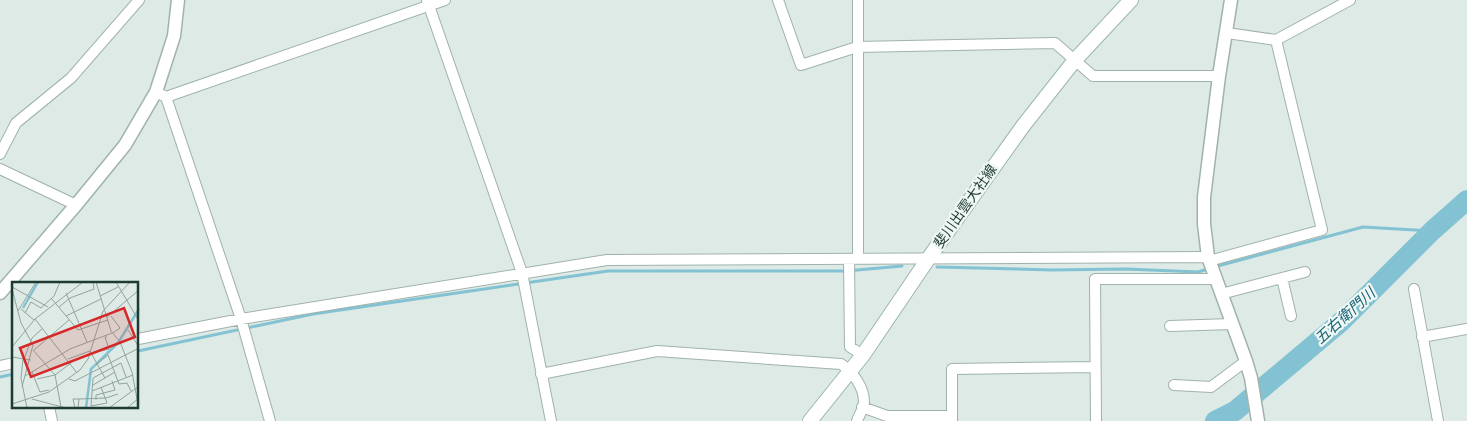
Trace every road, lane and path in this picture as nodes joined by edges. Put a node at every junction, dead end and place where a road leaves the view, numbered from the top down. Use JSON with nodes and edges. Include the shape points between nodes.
{"nodes":[{"id":1,"x":139,"y":0,"type":"edge"},
{"id":2,"x":178,"y":0,"type":"edge"},
{"id":3,"x":445,"y":0,"type":"edge"},
{"id":4,"x":778,"y":0,"type":"edge"},
{"id":5,"x":858,"y":0,"type":"edge"},
{"id":6,"x":1131,"y":0,"type":"edge"},
{"id":7,"x":1231,"y":0,"type":"edge"},
{"id":8,"x":1350,"y":0,"type":"edge"},
{"id":9,"x":428,"y":3,"type":"edge"},
{"id":10,"x":1226,"y":33,"type":"junction"},
{"id":11,"x":1276,"y":40,"type":"junction"},
{"id":12,"x":858,"y":47,"type":"junction"},
{"id":13,"x":1075,"y":60,"type":"junction"},
{"id":14,"x":1219,"y":76,"type":"junction"},
{"id":15,"x":161,"y":94,"type":"junction"},
{"id":16,"x":0,"y":154,"type":"edge"},
{"id":17,"x":0,"y":169,"type":"edge"},
{"id":18,"x":76,"y":205,"type":"junction"},
{"id":19,"x":853,"y":259,"type":"junction"},
{"id":20,"x":928,"y":259,"type":"junction"},
{"id":21,"x":1209,"y":259,"type":"junction"},
{"id":22,"x":1305,"y":272,"type":"dead end"},
{"id":23,"x":522,"y":274,"type":"junction"},
{"id":24,"x":1282,"y":278,"type":"junction"},
{"id":25,"x":1215,"y":279,"type":"junction"},
{"id":26,"x":1414,"y":289,"type":"dead end"},
{"id":27,"x":0,"y":293,"type":"edge"},
{"id":28,"x":1221,"y":294,"type":"junction"},
{"id":29,"x":1291,"y":316,"type":"dead end"},
{"id":30,"x":241,"y":319,"type":"junction"},
{"id":31,"x":1232,"y":324,"type":"junction"},
{"id":32,"x":1170,"y":326,"type":"dead end"},
{"id":33,"x":1467,"y":328,"type":"edge"},
{"id":34,"x":1422,"y":337,"type":"junction"},
{"id":35,"x":139,"y":339,"type":"edge"},
{"id":36,"x":863,"y":355,"type":"junction"},
{"id":37,"x":1246,"y":361,"type":"junction"},
{"id":38,"x":1095,"y":366,"type":"junction"},
{"id":39,"x":850,"y":370,"type":"junction"},
{"id":40,"x":541,"y":374,"type":"junction"},
{"id":41,"x":1174,"y":385,"type":"dead end"},
{"id":42,"x":862,"y":407,"type":"junction"},
{"id":43,"x":49,"y":408,"type":"edge"},
{"id":44,"x":1258,"y":415,"type":"edge"},
{"id":45,"x":952,"y":418,"type":"edge"},
{"id":46,"x":52,"y":421,"type":"edge"},
{"id":47,"x":270,"y":421,"type":"edge"},
{"id":48,"x":551,"y":421,"type":"edge"},
{"id":49,"x":810,"y":421,"type":"edge"},
{"id":50,"x":858,"y":421,"type":"edge"},
{"id":51,"x":1096,"y":421,"type":"edge"},
{"id":52,"x":1438,"y":421,"type":"edge"}],
"edges":[{"from":1,"to":16,"type":"street","via":[[71,78],[16,123]]},
{"from":2,"to":15,"type":"street"},
{"from":3,"to":9,"type":"street"},
{"from":4,"to":12,"type":"street","via":[[801,65]]},
{"from":5,"to":12,"type":"street"},
{"from":6,"to":13,"type":"main road","name":"斐川出雲大社線"},
{"from":7,"to":10,"type":"street"},
{"from":8,"to":11,"type":"street"},
{"from":9,"to":15,"type":"street"},
{"from":9,"to":23,"type":"street"},
{"from":10,"to":11,"type":"street"},
{"from":10,"to":14,"type":"street"},
{"from":11,"to":21,"type":"street","via":[[1322,230]]},
{"from":12,"to":13,"type":"street","via":[[1055,43]]},
{"from":12,"to":19,"type":"street"},
{"from":13,"to":14,"type":"street","via":[[1093,76]]},
{"from":13,"to":20,"type":"main road","name":"斐川出雲大社線","via":[[1022,126]]},
{"from":14,"to":21,"type":"street","via":[[1204,197]]},
{"from":15,"to":18,"type":"street"},
{"from":15,"to":30,"type":"street"},
{"from":17,"to":18,"type":"street"},
{"from":18,"to":27,"type":"street"},
{"from":19,"to":20,"type":"street"},
{"from":19,"to":23,"type":"street","via":[[607,260]]},
{"from":19,"to":36,"type":"street","via":[[850,347]]},
{"from":20,"to":21,"type":"street"},
{"from":20,"to":36,"type":"main road","name":"斐川出雲大社線"},
{"from":21,"to":25,"type":"street"},
{"from":22,"to":24,"type":"street"},
{"from":23,"to":30,"type":"street"},
{"from":23,"to":40,"type":"street"},
{"from":24,"to":28,"type":"street"},
{"from":24,"to":29,"type":"street"},
{"from":25,"to":28,"type":"street"},
{"from":25,"to":38,"type":"street","via":[[1095,279]]},
{"from":26,"to":34,"type":"street"},
{"from":28,"to":31,"type":"street"},
{"from":30,"to":35,"type":"street"},
{"from":30,"to":47,"type":"street"},
{"from":31,"to":32,"type":"street"},
{"from":31,"to":37,"type":"street"},
{"from":33,"to":34,"type":"street"},
{"from":34,"to":52,"type":"street"},
{"from":36,"to":39,"type":"main road","name":"斐川出雲大社線"},
{"from":37,"to":41,"type":"street","via":[[1211,387]]},
{"from":37,"to":44,"type":"street"},
{"from":38,"to":45,"type":"street","via":[[952,369]]},
{"from":38,"to":51,"type":"street"},
{"from":39,"to":40,"type":"street","via":[[841,364],[657,351]]},
{"from":39,"to":42,"type":"street","via":[[862,389]]},
{"from":39,"to":49,"type":"main road","name":"斐川出雲大社線"},
{"from":40,"to":48,"type":"street"},
{"from":42,"to":45,"type":"street","via":[[887,416]]},
{"from":42,"to":50,"type":"street"},
{"from":43,"to":46,"type":"street"}]}
